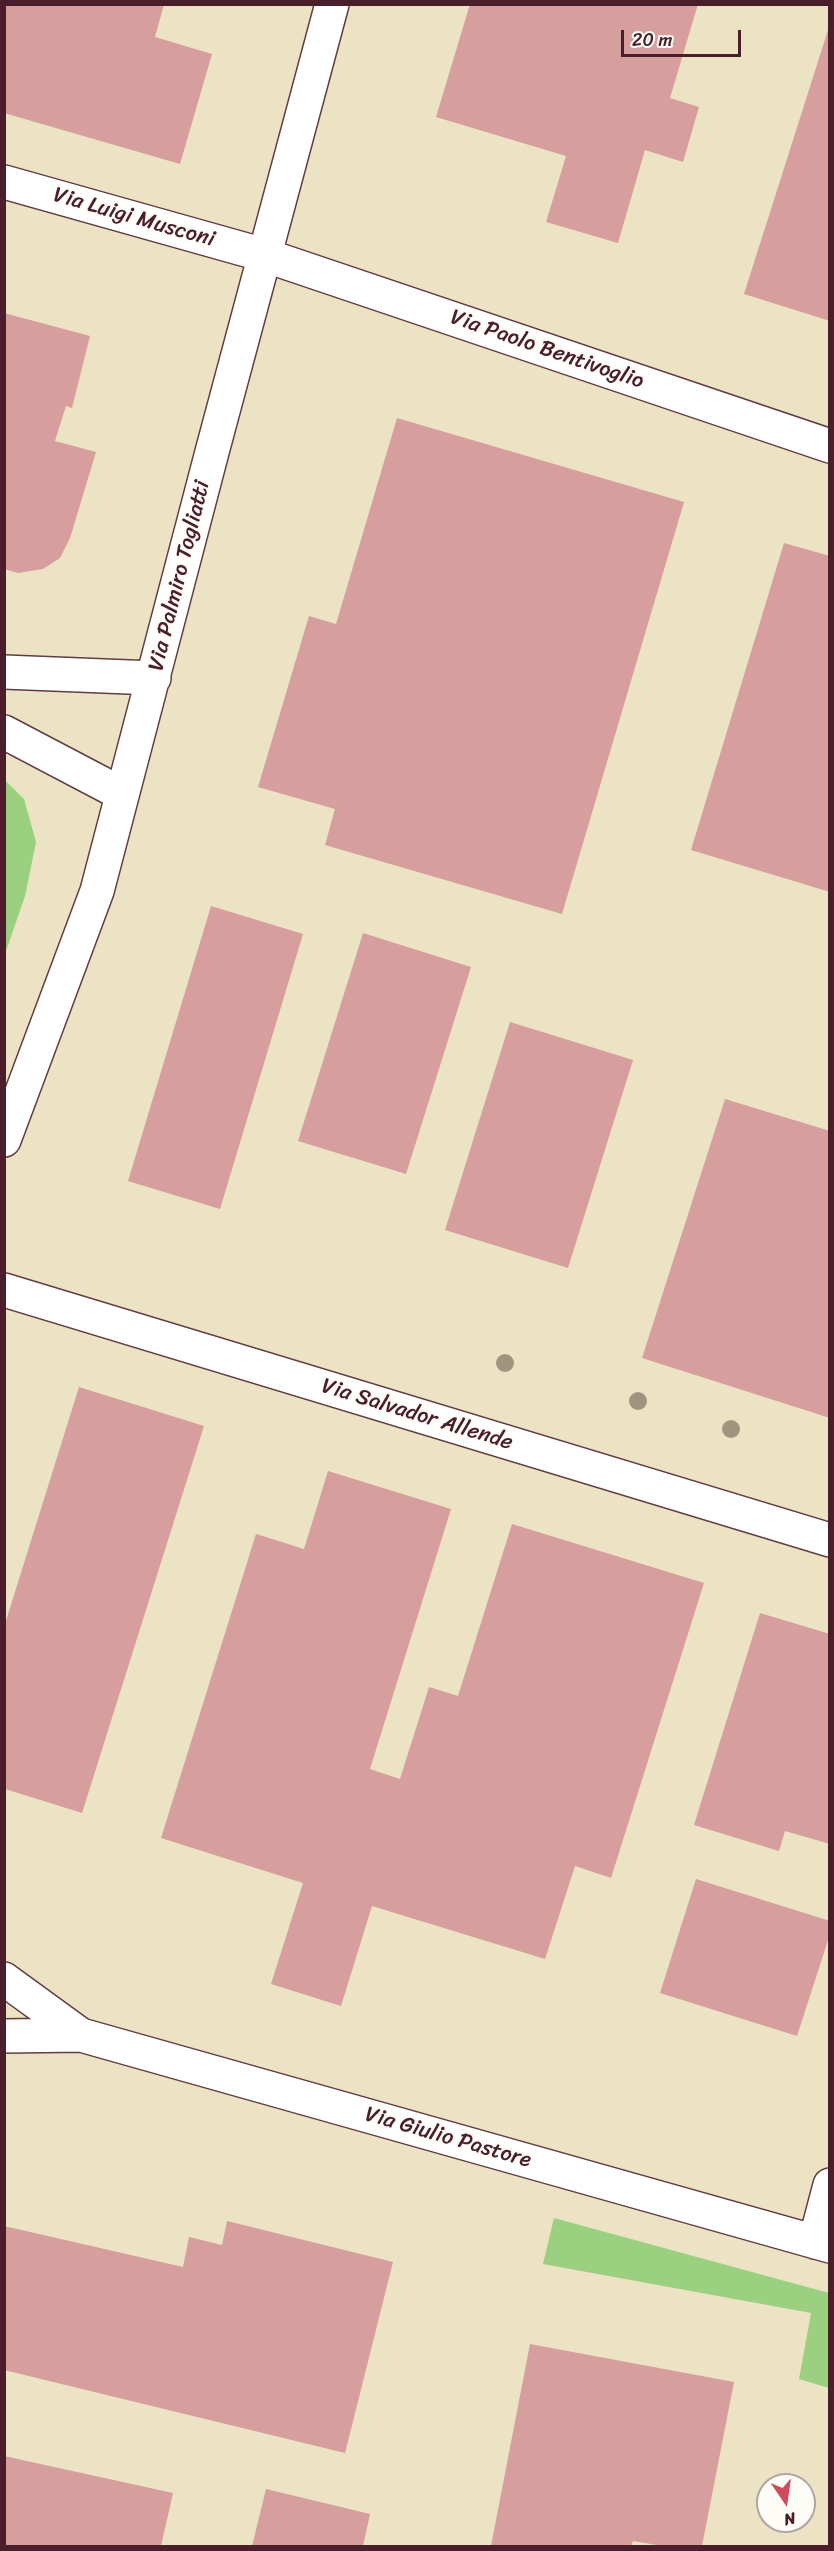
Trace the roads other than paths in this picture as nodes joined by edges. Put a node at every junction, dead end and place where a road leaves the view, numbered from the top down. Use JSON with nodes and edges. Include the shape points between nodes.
{"nodes":[{"id":1,"x":332,"y":4,"type":"edge"},
{"id":2,"x":4,"y":182,"type":"edge"},
{"id":3,"x":264,"y":255,"type":"junction"},
{"id":4,"x":830,"y":446,"type":"edge"},
{"id":5,"x":4,"y":672,"type":"edge"},
{"id":6,"x":154,"y":678,"type":"junction"},
{"id":7,"x":4,"y":732,"type":"edge"},
{"id":8,"x":122,"y":794,"type":"junction"},
{"id":9,"x":4,"y":1140,"type":"edge"},
{"id":10,"x":4,"y":1290,"type":"edge"},
{"id":11,"x":830,"y":1540,"type":"edge"},
{"id":12,"x":4,"y":1979,"type":"edge"},
{"id":13,"x":81,"y":2035,"type":"junction"},
{"id":14,"x":4,"y":2036,"type":"edge"},
{"id":15,"x":830,"y":2185,"type":"edge"},
{"id":16,"x":822,"y":2244,"type":"edge"}],
"edges":[{"from":1,"to":3,"type":"street","name":"Via Palmiro Togliatti"},
{"from":2,"to":3,"type":"street","name":"Via Luigi Musconi"},
{"from":3,"to":4,"type":"street","name":"Via Paolo Bentivoglio"},
{"from":3,"to":6,"type":"street","name":"Via Palmiro Togliatti"},
{"from":5,"to":6,"type":"street"},
{"from":6,"to":8,"type":"street","name":"Via Palmiro Togliatti"},
{"from":7,"to":8,"type":"street"},
{"from":8,"to":9,"type":"street","name":"Via Palmiro Togliatti","via":[[97,891]]},
{"from":10,"to":11,"type":"street","name":"Via Salvador Allende"},
{"from":12,"to":13,"type":"street","name":"Via Giulio Pastore"},
{"from":13,"to":14,"type":"street","name":"Via Giulio Pastore"},
{"from":13,"to":16,"type":"street","name":"Via Giulio Pastore"},
{"from":15,"to":16,"type":"street","name":"Via Giulio Pastore"}]}
